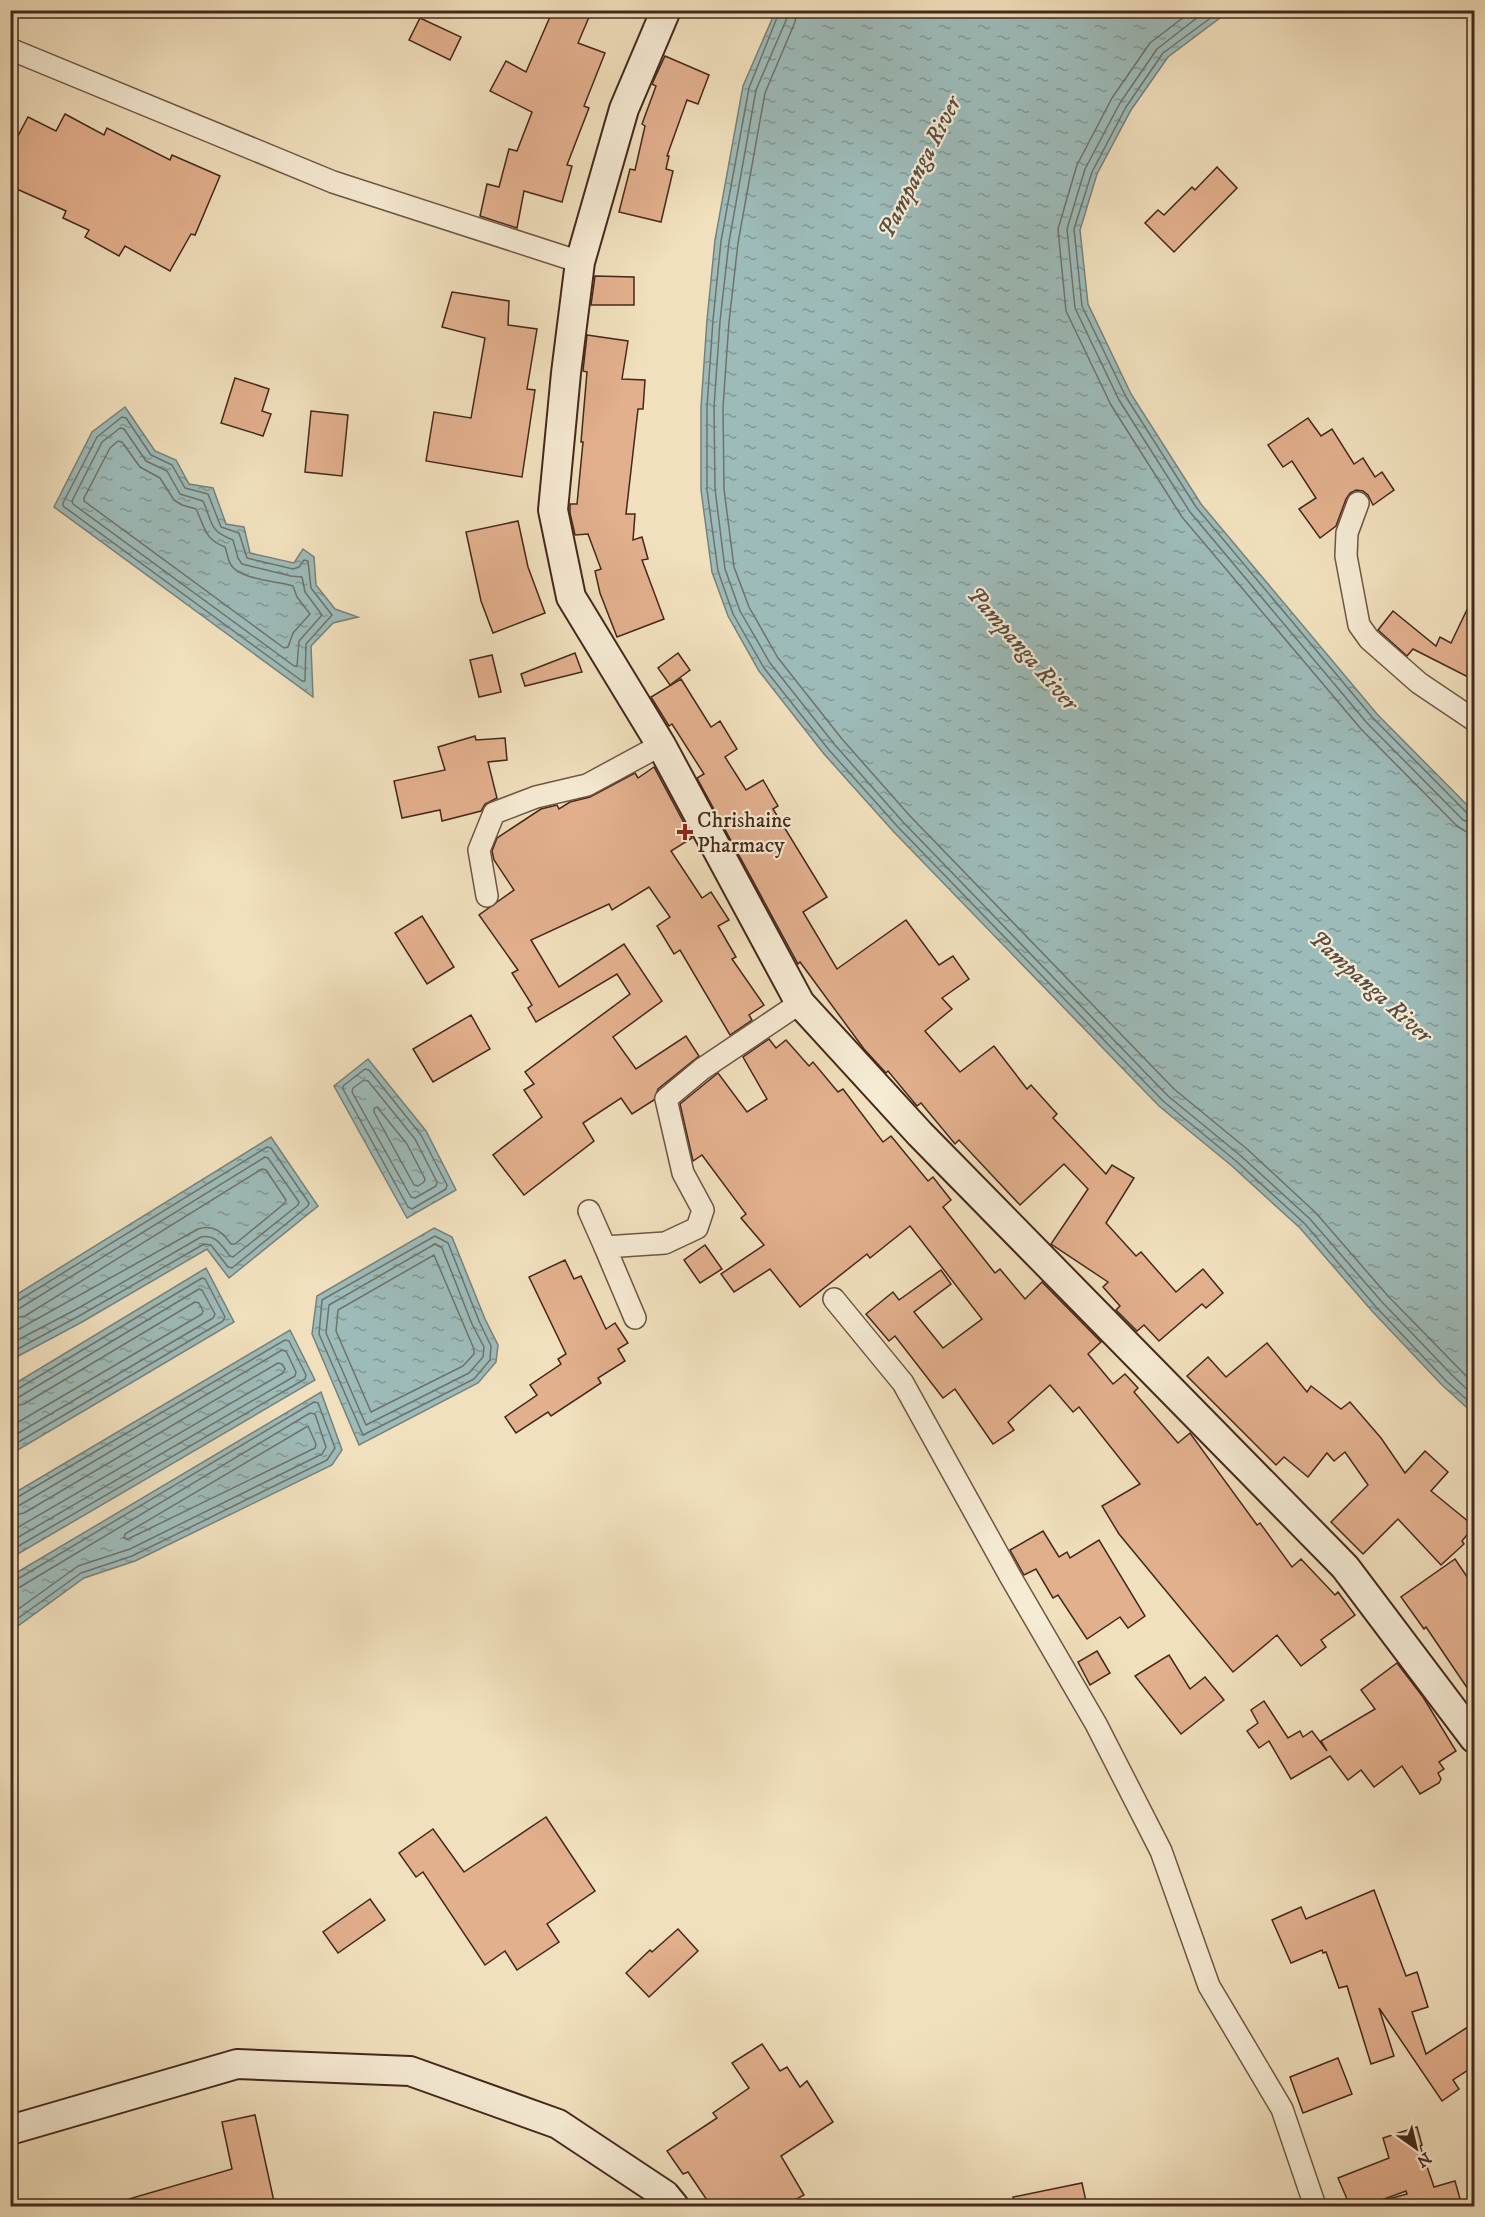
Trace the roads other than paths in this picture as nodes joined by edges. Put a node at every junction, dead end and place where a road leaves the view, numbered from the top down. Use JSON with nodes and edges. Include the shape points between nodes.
{"nodes":[{"id":1,"x":666,"y":10,"type":"edge"},
{"id":2,"x":10,"y":50,"type":"edge"},
{"id":3,"x":580,"y":262,"type":"junction"},
{"id":4,"x":1358,"y":503,"type":"dead end"},
{"id":5,"x":1474,"y":720,"type":"edge"},
{"id":6,"x":662,"y":745,"type":"junction"},
{"id":7,"x":488,"y":896,"type":"dead end"},
{"id":8,"x":800,"y":1003,"type":"junction"},
{"id":9,"x":590,"y":1211,"type":"dead end"},
{"id":10,"x":605,"y":1247,"type":"junction"},
{"id":11,"x":834,"y":1299,"type":"dead end"},
{"id":12,"x":635,"y":1318,"type":"dead end"},
{"id":13,"x":1474,"y":1738,"type":"edge"},
{"id":14,"x":10,"y":2130,"type":"edge"},
{"id":15,"x":674,"y":2206,"type":"edge"},
{"id":16,"x":1315,"y":2206,"type":"edge"}],
"edges":[{"from":1,"to":3,"type":"main road","via":[[624,109]]},
{"from":2,"to":3,"type":"street","via":[[333,182]]},
{"from":3,"to":6,"type":"main road","via":[[553,510],[571,597]]},
{"from":4,"to":5,"type":"street","via":[[1347,532],[1346,556],[1359,625],[1369,639],[1419,683]]},
{"from":6,"to":7,"type":"street","via":[[588,785],[536,797],[494,813],[479,850]]},
{"from":6,"to":8,"type":"main road"},
{"from":8,"to":10,"type":"street","via":[[702,1069],[666,1099],[683,1173],[703,1210],[697,1228],[664,1243]]},
{"from":8,"to":13,"type":"main road","via":[[928,1143],[1345,1567]]},
{"from":9,"to":10,"type":"street"},
{"from":10,"to":12,"type":"street"},
{"from":11,"to":16,"type":"street","via":[[903,1383],[1096,1724],[1161,1851],[1209,1986],[1282,2109]]},
{"from":14,"to":15,"type":"main road","via":[[237,2064],[410,2071],[558,2124],[665,2195]]}]}
